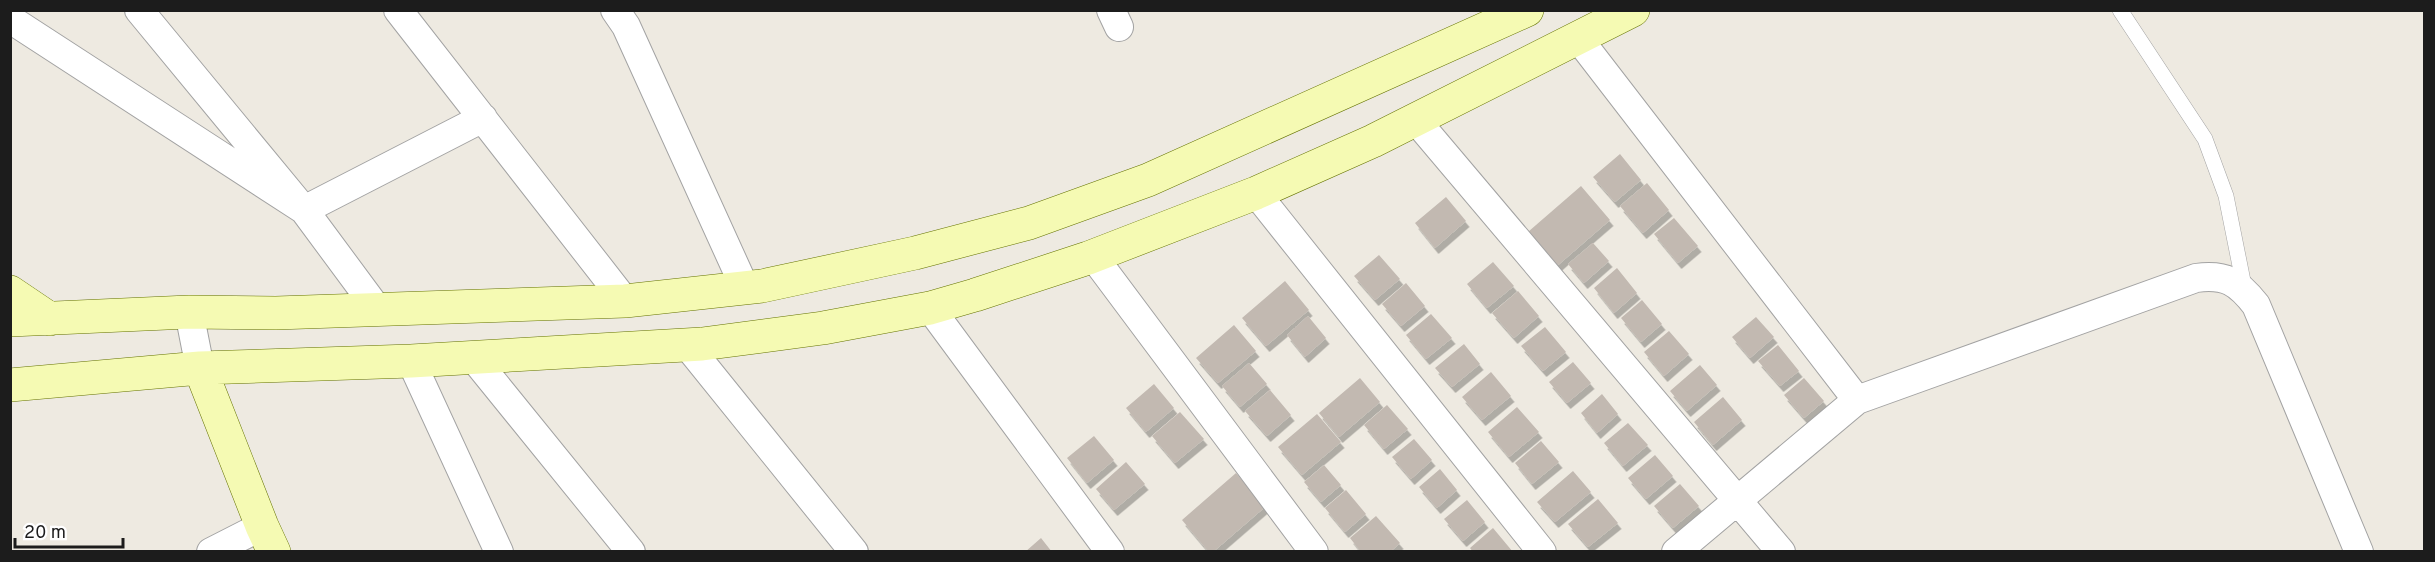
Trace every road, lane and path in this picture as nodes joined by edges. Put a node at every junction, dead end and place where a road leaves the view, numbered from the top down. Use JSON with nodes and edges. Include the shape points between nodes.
{"nodes":[{"id":1,"x":139,"y":10,"type":"edge"},
{"id":2,"x":398,"y":10,"type":"edge"},
{"id":3,"x":615,"y":10,"type":"edge"},
{"id":4,"x":1527,"y":10,"type":"edge"},
{"id":5,"x":1633,"y":10,"type":"edge"},
{"id":6,"x":2120,"y":10,"type":"edge"},
{"id":7,"x":10,"y":19,"type":"edge"},
{"id":8,"x":1578,"y":38,"type":"junction"},
{"id":9,"x":483,"y":118,"type":"junction"},
{"id":10,"x":1415,"y":119,"type":"junction"},
{"id":11,"x":1256,"y":193,"type":"junction"},
{"id":12,"x":304,"y":210,"type":"junction"},
{"id":13,"x":1093,"y":256,"type":"junction"},
{"id":14,"x":745,"y":288,"type":"junction"},
{"id":15,"x":2245,"y":291,"type":"junction"},
{"id":16,"x":10,"y":292,"type":"edge"},
{"id":17,"x":625,"y":301,"type":"junction"},
{"id":18,"x":930,"y":308,"type":"junction"},
{"id":19,"x":378,"y":310,"type":"junction"},
{"id":20,"x":189,"y":312,"type":"junction"},
{"id":21,"x":51,"y":318,"type":"junction"},
{"id":22,"x":10,"y":320,"type":"edge"},
{"id":23,"x":687,"y":345,"type":"junction"},
{"id":24,"x":472,"y":356,"type":"junction"},
{"id":25,"x":411,"y":361,"type":"junction"},
{"id":26,"x":200,"y":368,"type":"junction"},
{"id":27,"x":10,"y":385,"type":"edge"},
{"id":28,"x":1857,"y":400,"type":"junction"},
{"id":29,"x":1736,"y":500,"type":"junction"},
{"id":30,"x":268,"y":539,"type":"edge"},
{"id":31,"x":211,"y":552,"type":"edge"},
{"id":32,"x":499,"y":552,"type":"edge"},
{"id":33,"x":631,"y":552,"type":"edge"},
{"id":34,"x":854,"y":552,"type":"edge"},
{"id":35,"x":1110,"y":552,"type":"edge"},
{"id":36,"x":1314,"y":552,"type":"edge"},
{"id":37,"x":1542,"y":552,"type":"edge"},
{"id":38,"x":1676,"y":552,"type":"edge"},
{"id":39,"x":1781,"y":552,"type":"edge"},
{"id":40,"x":2359,"y":552,"type":"edge"}],
"edges":[{"from":1,"to":12,"type":"street"},
{"from":2,"to":9,"type":"street"},
{"from":3,"to":14,"type":"street","via":[[626,26]]},
{"from":4,"to":14,"type":"street","via":[[1148,180],[1029,223],[915,253]]},
{"from":5,"to":8,"type":"street"},
{"from":6,"to":15,"type":"lane","via":[[2205,139],[2226,196]]},
{"from":7,"to":12,"type":"street"},
{"from":8,"to":10,"type":"street"},
{"from":8,"to":28,"type":"street"},
{"from":9,"to":12,"type":"street"},
{"from":9,"to":17,"type":"street"},
{"from":10,"to":11,"type":"street"},
{"from":10,"to":29,"type":"street"},
{"from":11,"to":13,"type":"street"},
{"from":11,"to":37,"type":"street"},
{"from":12,"to":19,"type":"street"},
{"from":13,"to":18,"type":"street"},
{"from":13,"to":36,"type":"street"},
{"from":14,"to":17,"type":"street"},
{"from":15,"to":28,"type":"street","via":[[2230,279],[2196,278]]},
{"from":15,"to":40,"type":"street","via":[[2256,305]]},
{"from":16,"to":21,"type":"street"},
{"from":17,"to":19,"type":"street"},
{"from":18,"to":23,"type":"street","via":[[823,328]]},
{"from":18,"to":35,"type":"street"},
{"from":19,"to":20,"type":"street"},
{"from":20,"to":21,"type":"street"},
{"from":20,"to":26,"type":"street"},
{"from":21,"to":22,"type":"street"},
{"from":23,"to":24,"type":"street"},
{"from":23,"to":34,"type":"street"},
{"from":24,"to":25,"type":"street"},
{"from":24,"to":33,"type":"street"},
{"from":25,"to":26,"type":"street"},
{"from":25,"to":32,"type":"street"},
{"from":26,"to":27,"type":"street"},
{"from":26,"to":30,"type":"street"},
{"from":28,"to":29,"type":"street"},
{"from":29,"to":38,"type":"street"},
{"from":29,"to":39,"type":"street"},
{"from":30,"to":31,"type":"street"}]}
